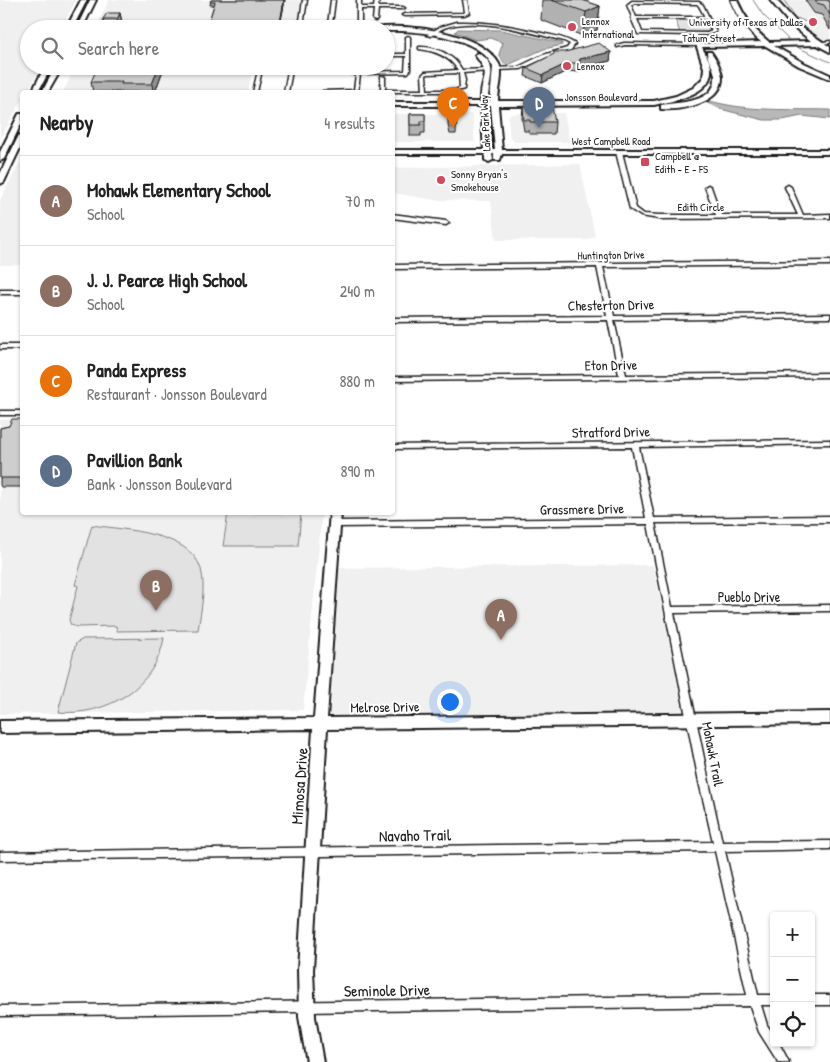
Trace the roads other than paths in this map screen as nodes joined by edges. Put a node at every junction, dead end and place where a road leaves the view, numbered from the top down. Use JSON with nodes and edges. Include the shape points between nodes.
{"nodes":[{"id":1,"x":84,"y":0,"type":"edge"},
{"id":2,"x":93,"y":0,"type":"edge"},
{"id":3,"x":305,"y":0,"type":"edge"},
{"id":4,"x":333,"y":0,"type":"edge"},
{"id":5,"x":360,"y":0,"type":"edge"},
{"id":6,"x":377,"y":0,"type":"edge"},
{"id":7,"x":466,"y":0,"type":"edge"},
{"id":8,"x":734,"y":0,"type":"edge"},
{"id":9,"x":772,"y":0,"type":"edge"},
{"id":10,"x":360,"y":8,"type":"junction"},
{"id":11,"x":377,"y":8,"type":"junction"},
{"id":12,"x":403,"y":8,"type":"dead end"},
{"id":13,"x":404,"y":14,"type":"dead end"},
{"id":14,"x":633,"y":18,"type":"junction"},
{"id":15,"x":707,"y":18,"type":"junction"},
{"id":16,"x":74,"y":20,"type":"edge"},
{"id":17,"x":83,"y":20,"type":"edge"},
{"id":18,"x":302,"y":20,"type":"edge"},
{"id":19,"x":331,"y":20,"type":"edge"},
{"id":20,"x":361,"y":20,"type":"edge"},
{"id":21,"x":375,"y":20,"type":"dead end"},
{"id":22,"x":395,"y":28,"type":"edge"},
{"id":23,"x":395,"y":32,"type":"edge"},
{"id":24,"x":431,"y":33,"type":"junction"},
{"id":25,"x":694,"y":34,"type":"junction"},
{"id":26,"x":702,"y":34,"type":"junction"},
{"id":27,"x":408,"y":38,"type":"dead end"},
{"id":28,"x":830,"y":42,"type":"edge"},
{"id":29,"x":819,"y":43,"type":"junction"},
{"id":30,"x":770,"y":45,"type":"junction"},
{"id":31,"x":646,"y":46,"type":"dead end"},
{"id":32,"x":698,"y":46,"type":"junction"},
{"id":33,"x":707,"y":46,"type":"junction"},
{"id":34,"x":421,"y":48,"type":"dead end"},
{"id":35,"x":830,"y":50,"type":"edge"},
{"id":36,"x":395,"y":55,"type":"edge"},
{"id":37,"x":408,"y":55,"type":"junction"},
{"id":38,"x":489,"y":70,"type":"junction"},
{"id":39,"x":497,"y":70,"type":"junction"},
{"id":40,"x":395,"y":72,"type":"edge"},
{"id":41,"x":461,"y":72,"type":"junction"},
{"id":42,"x":44,"y":75,"type":"edge"},
{"id":43,"x":55,"y":75,"type":"edge"},
{"id":44,"x":259,"y":75,"type":"edge"},
{"id":45,"x":289,"y":75,"type":"edge"},
{"id":46,"x":358,"y":75,"type":"edge"},
{"id":47,"x":384,"y":77,"type":"dead end"},
{"id":48,"x":830,"y":77,"type":"edge"},
{"id":49,"x":36,"y":90,"type":"edge"},
{"id":50,"x":46,"y":90,"type":"edge"},
{"id":51,"x":255,"y":90,"type":"edge"},
{"id":52,"x":286,"y":90,"type":"edge"},
{"id":53,"x":356,"y":90,"type":"edge"},
{"id":54,"x":383,"y":90,"type":"edge"},
{"id":55,"x":425,"y":91,"type":"junction"},
{"id":56,"x":395,"y":92,"type":"edge"},
{"id":57,"x":485,"y":103,"type":"junction"},
{"id":58,"x":395,"y":104,"type":"edge"},
{"id":59,"x":409,"y":106,"type":"junction"},
{"id":60,"x":494,"y":106,"type":"junction"},
{"id":61,"x":647,"y":106,"type":"junction"},
{"id":62,"x":395,"y":108,"type":"edge"},
{"id":63,"x":20,"y":120,"type":"edge"},
{"id":64,"x":17,"y":152,"type":"edge"},
{"id":65,"x":395,"y":152,"type":"edge"},
{"id":66,"x":412,"y":152,"type":"junction"},
{"id":67,"x":429,"y":152,"type":"junction"},
{"id":68,"x":790,"y":152,"type":"junction"},
{"id":69,"x":830,"y":152,"type":"edge"},
{"id":70,"x":1,"y":154,"type":"edge"},
{"id":71,"x":494,"y":156,"type":"junction"},
{"id":72,"x":620,"y":156,"type":"junction"},
{"id":73,"x":395,"y":160,"type":"edge"},
{"id":74,"x":417,"y":160,"type":"junction"},
{"id":75,"x":757,"y":160,"type":"junction"},
{"id":76,"x":830,"y":160,"type":"edge"},
{"id":77,"x":0,"y":182,"type":"edge"},
{"id":78,"x":708,"y":187,"type":"dead end"},
{"id":79,"x":788,"y":187,"type":"dead end"},
{"id":80,"x":395,"y":216,"type":"edge"},
{"id":81,"x":801,"y":216,"type":"junction"},
{"id":82,"x":830,"y":216,"type":"edge"},
{"id":83,"x":719,"y":217,"type":"junction"},
{"id":84,"x":446,"y":223,"type":"dead end"},
{"id":85,"x":830,"y":263,"type":"edge"},
{"id":86,"x":600,"y":265,"type":"junction"},
{"id":87,"x":395,"y":267,"type":"edge"},
{"id":88,"x":0,"y":292,"type":"edge"},
{"id":89,"x":20,"y":292,"type":"edge"},
{"id":90,"x":830,"y":316,"type":"edge"},
{"id":91,"x":611,"y":318,"type":"junction"},
{"id":92,"x":395,"y":320,"type":"edge"},
{"id":93,"x":0,"y":347,"type":"edge"},
{"id":94,"x":20,"y":347,"type":"edge"},
{"id":95,"x":830,"y":375,"type":"edge"},
{"id":96,"x":624,"y":377,"type":"junction"},
{"id":97,"x":395,"y":379,"type":"edge"},
{"id":98,"x":0,"y":413,"type":"edge"},
{"id":99,"x":20,"y":413,"type":"edge"},
{"id":100,"x":830,"y":442,"type":"edge"},
{"id":101,"x":636,"y":444,"type":"junction"},
{"id":102,"x":395,"y":447,"type":"edge"},
{"id":103,"x":336,"y":518,"type":"edge"},
{"id":104,"x":830,"y":519,"type":"edge"},
{"id":105,"x":652,"y":520,"type":"junction"},
{"id":106,"x":830,"y":608,"type":"edge"},
{"id":107,"x":669,"y":610,"type":"junction"},
{"id":108,"x":830,"y":718,"type":"edge"},
{"id":109,"x":692,"y":720,"type":"junction"},
{"id":110,"x":320,"y":724,"type":"junction"},
{"id":111,"x":0,"y":727,"type":"edge"},
{"id":112,"x":830,"y":845,"type":"edge"},
{"id":113,"x":719,"y":847,"type":"junction"},
{"id":114,"x":312,"y":851,"type":"junction"},
{"id":115,"x":0,"y":856,"type":"edge"},
{"id":116,"x":770,"y":1000,"type":"edge"},
{"id":117,"x":815,"y":1000,"type":"edge"},
{"id":118,"x":830,"y":1000,"type":"edge"},
{"id":119,"x":754,"y":1001,"type":"junction"},
{"id":120,"x":306,"y":1007,"type":"junction"},
{"id":121,"x":0,"y":1011,"type":"edge"},
{"id":122,"x":315,"y":1062,"type":"edge"},
{"id":123,"x":784,"y":1062,"type":"edge"}],
"edges":[{"from":1,"to":16,"type":"street"},
{"from":2,"to":17,"type":"street"},
{"from":3,"to":18,"type":"street"},
{"from":4,"to":19,"type":"street"},
{"from":5,"to":10,"type":"street"},
{"from":6,"to":11,"type":"street"},
{"from":7,"to":13,"type":"street","via":[[468,13]]},
{"from":8,"to":30,"type":"street","via":[[744,21]]},
{"from":9,"to":29,"type":"street","via":[[789,20]]},
{"from":10,"to":11,"type":"street"},
{"from":10,"to":20,"type":"street"},
{"from":11,"to":12,"type":"street"},
{"from":11,"to":21,"type":"street"},
{"from":14,"to":15,"type":"street"},
{"from":14,"to":15,"type":"street","via":[[629,3],[698,3]]},
{"from":14,"to":25,"type":"street","via":[[637,31],[642,34]]},
{"from":15,"to":26,"type":"street","via":[[714,31]]},
{"from":22,"to":24,"type":"street"},
{"from":23,"to":24,"type":"street"},
{"from":24,"to":38,"type":"street","via":[[473,51],[484,60]]},
{"from":24,"to":39,"type":"street","via":[[477,48],[490,58]]},
{"from":24,"to":39,"type":"street","via":[[450,24],[493,24],[573,44],[569,49],[519,68]]},
{"from":25,"to":26,"type":"street"},
{"from":25,"to":32,"type":"street","name":"Jonsson Boulevard"},
{"from":26,"to":33,"type":"street","name":"Jonsson Boulevard"},
{"from":27,"to":37,"type":"street"},
{"from":28,"to":29,"type":"street"},
{"from":29,"to":30,"type":"street","name":"Tatum Street"},
{"from":29,"to":35,"type":"street"},
{"from":30,"to":33,"type":"street","name":"Tatum Street"},
{"from":30,"to":48,"type":"street"},
{"from":31,"to":32,"type":"street","name":"Tatum Street"},
{"from":32,"to":33,"type":"street","name":"Tatum Street"},
{"from":32,"to":61,"type":"street","name":"Jonsson Boulevard","via":[[708,71],[702,83],[693,91]]},
{"from":33,"to":61,"type":"street","name":"Jonsson Boulevard","via":[[718,75],[718,83],[712,92],[687,104]]},
{"from":34,"to":41,"type":"street","via":[[432,48],[444,54]]},
{"from":36,"to":37,"type":"street"},
{"from":37,"to":40,"type":"street","via":[[406,72]]},
{"from":38,"to":39,"type":"street"},
{"from":38,"to":41,"type":"street"},
{"from":38,"to":57,"type":"street","name":"Lake Park Way"},
{"from":39,"to":60,"type":"street","name":"Lake Park Way"},
{"from":41,"to":55,"type":"street","via":[[427,73],[424,75]]},
{"from":41,"to":55,"type":"street","via":[[461,90]]},
{"from":42,"to":49,"type":"street"},
{"from":43,"to":50,"type":"street"},
{"from":44,"to":51,"type":"street"},
{"from":45,"to":52,"type":"street"},
{"from":46,"to":53,"type":"street"},
{"from":47,"to":54,"type":"street"},
{"from":55,"to":56,"type":"street"},
{"from":57,"to":59,"type":"street","name":"Jonsson Boulevard"},
{"from":57,"to":59,"type":"street","name":"Jonsson Boulevard"},
{"from":57,"to":60,"type":"street","name":"Jonsson Boulevard"},
{"from":57,"to":71,"type":"street","name":"Lake Park Way"},
{"from":58,"to":59,"type":"street","name":"Jonsson Boulevard"},
{"from":59,"to":62,"type":"street","name":"Jonsson Boulevard"},
{"from":60,"to":61,"type":"street","name":"Jonsson Boulevard"},
{"from":60,"to":71,"type":"street","name":"Lake Park Way"},
{"from":63,"to":70,"type":"street"},
{"from":64,"to":70,"type":"street"},
{"from":64,"to":77,"type":"street"},
{"from":65,"to":66,"type":"street","name":"West Campbell Road"},
{"from":66,"to":67,"type":"street","name":"West Campbell Road"},
{"from":66,"to":73,"type":"street"},
{"from":67,"to":71,"type":"street","name":"West Campbell Road"},
{"from":67,"to":74,"type":"street"},
{"from":68,"to":69,"type":"street","name":"West Campbell Road"},
{"from":68,"to":72,"type":"street","name":"West Campbell Road"},
{"from":68,"to":75,"type":"street","via":[[788,156],[764,156]]},
{"from":71,"to":72,"type":"street","name":"West Campbell Road"},
{"from":71,"to":74,"type":"street","name":"West Campbell Road"},
{"from":72,"to":75,"type":"street","name":"West Campbell Road"},
{"from":72,"to":83,"type":"street","name":"Edith Circle","via":[[631,204],[636,212],[649,217]]},
{"from":73,"to":74,"type":"street","name":"West Campbell Road"},
{"from":75,"to":76,"type":"street","name":"West Campbell Road"},
{"from":78,"to":83,"type":"street"},
{"from":79,"to":81,"type":"street"},
{"from":80,"to":84,"type":"street"},
{"from":81,"to":82,"type":"street","name":"Edith Circle"},
{"from":81,"to":83,"type":"street","name":"Edith Circle"},
{"from":85,"to":86,"type":"street","name":"Huntington Drive"},
{"from":86,"to":87,"type":"street","name":"Huntington Drive"},
{"from":86,"to":91,"type":"street"},
{"from":88,"to":89,"type":"street"},
{"from":90,"to":91,"type":"street","name":"Chesterton Drive"},
{"from":91,"to":92,"type":"street","name":"Chesterton Drive"},
{"from":91,"to":96,"type":"street"},
{"from":93,"to":94,"type":"street"},
{"from":95,"to":96,"type":"street","name":"Eton Drive"},
{"from":96,"to":97,"type":"street","name":"Eton Drive"},
{"from":98,"to":99,"type":"street"},
{"from":100,"to":101,"type":"street","name":"Stratford Drive"},
{"from":101,"to":102,"type":"street","name":"Stratford Drive"},
{"from":101,"to":105,"type":"street","name":"Mohawk Trail"},
{"from":103,"to":105,"type":"street","name":"Grassmere Drive"},
{"from":103,"to":110,"type":"street","name":"Mimosa Drive"},
{"from":104,"to":105,"type":"street","name":"Grassmere Drive"},
{"from":105,"to":107,"type":"street","name":"Mohawk Trail"},
{"from":106,"to":107,"type":"street","name":"Pueblo Drive"},
{"from":107,"to":109,"type":"street","name":"Mohawk Trail"},
{"from":108,"to":109,"type":"street","name":"Melrose Drive"},
{"from":109,"to":110,"type":"street","name":"Melrose Drive"},
{"from":109,"to":113,"type":"street","name":"Mohawk Trail"},
{"from":110,"to":111,"type":"street","name":"Melrose Drive"},
{"from":110,"to":114,"type":"street","name":"Mimosa Drive"},
{"from":112,"to":113,"type":"street","name":"Navaho Trail"},
{"from":113,"to":114,"type":"street","name":"Navaho Trail"},
{"from":113,"to":119,"type":"street","name":"Mohawk Trail"},
{"from":114,"to":115,"type":"street","name":"Navaho Trail"},
{"from":114,"to":120,"type":"street","name":"Mimosa Drive"},
{"from":116,"to":119,"type":"street","name":"Seminole Drive"},
{"from":117,"to":118,"type":"street"},
{"from":119,"to":120,"type":"street","name":"Seminole Drive"},
{"from":119,"to":123,"type":"street","name":"Mohawk Trail","via":[[764,1028]]},
{"from":120,"to":121,"type":"street","name":"Seminole Drive"},
{"from":120,"to":122,"type":"street","name":"Mimosa Drive"}]}
